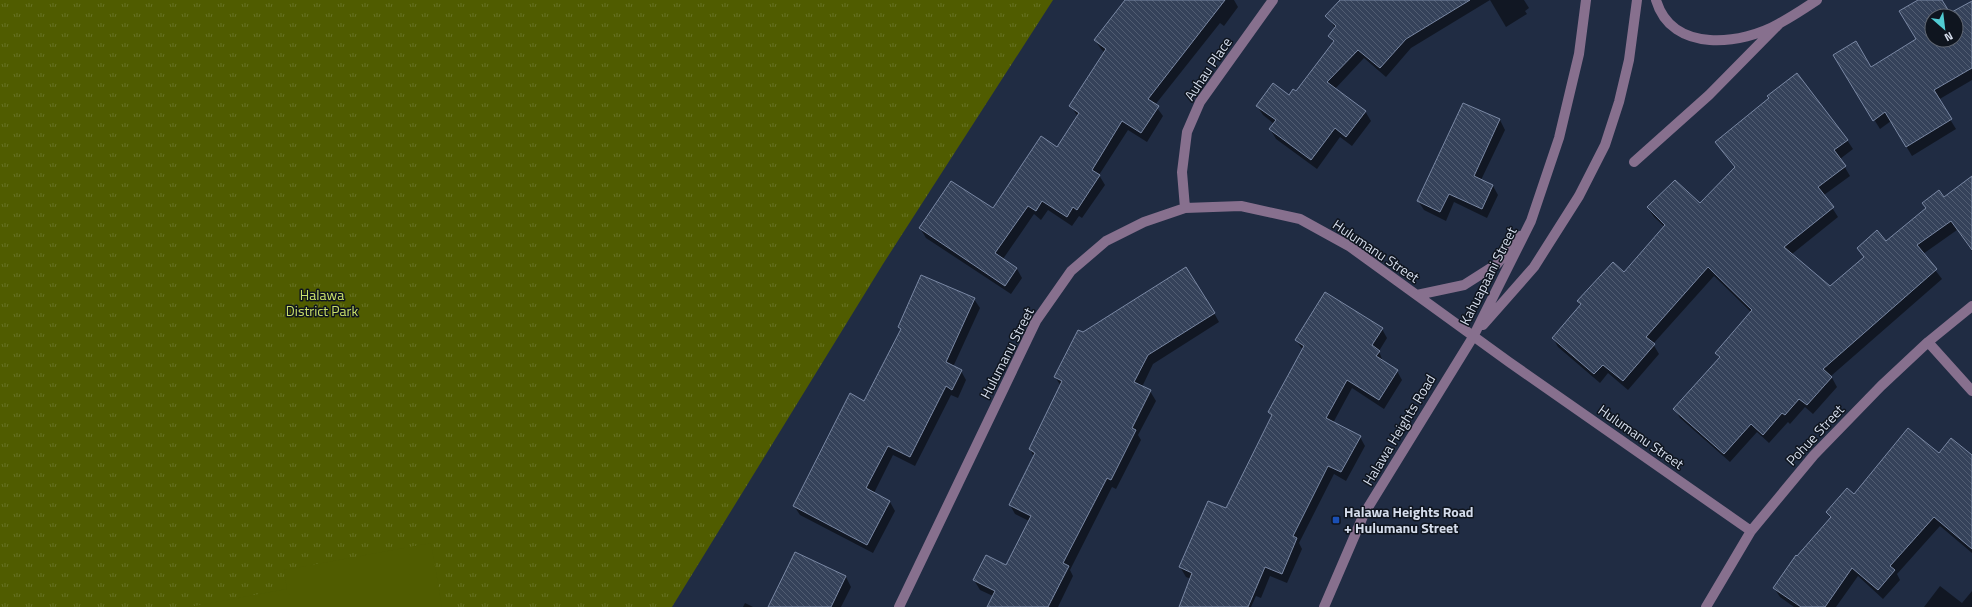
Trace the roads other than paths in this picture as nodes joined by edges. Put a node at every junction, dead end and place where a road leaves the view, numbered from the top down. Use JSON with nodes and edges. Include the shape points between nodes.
{"nodes":[{"id":1,"x":1273,"y":0,"type":"edge"},
{"id":2,"x":1586,"y":0,"type":"edge"},
{"id":3,"x":1637,"y":0,"type":"edge"},
{"id":4,"x":1656,"y":0,"type":"edge"},
{"id":5,"x":1817,"y":0,"type":"edge"},
{"id":6,"x":1779,"y":24,"type":"junction"},
{"id":7,"x":1634,"y":162,"type":"dead end"},
{"id":8,"x":1185,"y":208,"type":"junction"},
{"id":9,"x":1531,"y":221,"type":"junction"},
{"id":10,"x":1417,"y":295,"type":"junction"},
{"id":11,"x":1972,"y":306,"type":"edge"},
{"id":12,"x":1472,"y":337,"type":"junction"},
{"id":13,"x":1928,"y":342,"type":"junction"},
{"id":14,"x":1972,"y":391,"type":"edge"},
{"id":15,"x":1751,"y":531,"type":"junction"},
{"id":16,"x":899,"y":607,"type":"edge"},
{"id":17,"x":1324,"y":607,"type":"edge"},
{"id":18,"x":1706,"y":607,"type":"edge"}],
"edges":[{"from":1,"to":8,"type":"street","name":"Auhau Place","via":[[1200,102],[1192,120],[1187,132],[1182,172]]},
{"from":2,"to":9,"type":"street","name":"Kahuapaani Street","via":[[1579,54],[1559,138]]},
{"from":3,"to":12,"type":"street","name":"Kahuapaani Street","via":[[1629,60],[1605,145],[1579,196],[1534,267]]},
{"from":4,"to":6,"type":"street","via":[[1674,27],[1688,37],[1713,41],[1739,39]]},
{"from":5,"to":6,"type":"street"},
{"from":6,"to":7,"type":"street","via":[[1709,95]]},
{"from":8,"to":10,"type":"street","name":"Hulumanu Street","via":[[1241,206],[1300,219],[1349,246]]},
{"from":8,"to":16,"type":"street","name":"Hulumanu Street","via":[[1144,222],[1106,242],[1071,271],[1036,321]]},
{"from":9,"to":10,"type":"street","via":[[1497,264],[1490,269],[1464,285]]},
{"from":9,"to":12,"type":"street","name":"Kahuapaani Street"},
{"from":10,"to":12,"type":"street","name":"Hulumanu Street"},
{"from":11,"to":13,"type":"street","name":"Pohue Street"},
{"from":12,"to":15,"type":"street","name":"Hulumanu Street"},
{"from":12,"to":17,"type":"street","name":"Halawa Heights Road","via":[[1364,514]]},
{"from":13,"to":14,"type":"street"},
{"from":13,"to":15,"type":"street","name":"Pohue Street","via":[[1814,455]]},
{"from":15,"to":18,"type":"street","name":"Pohue Street"}]}
